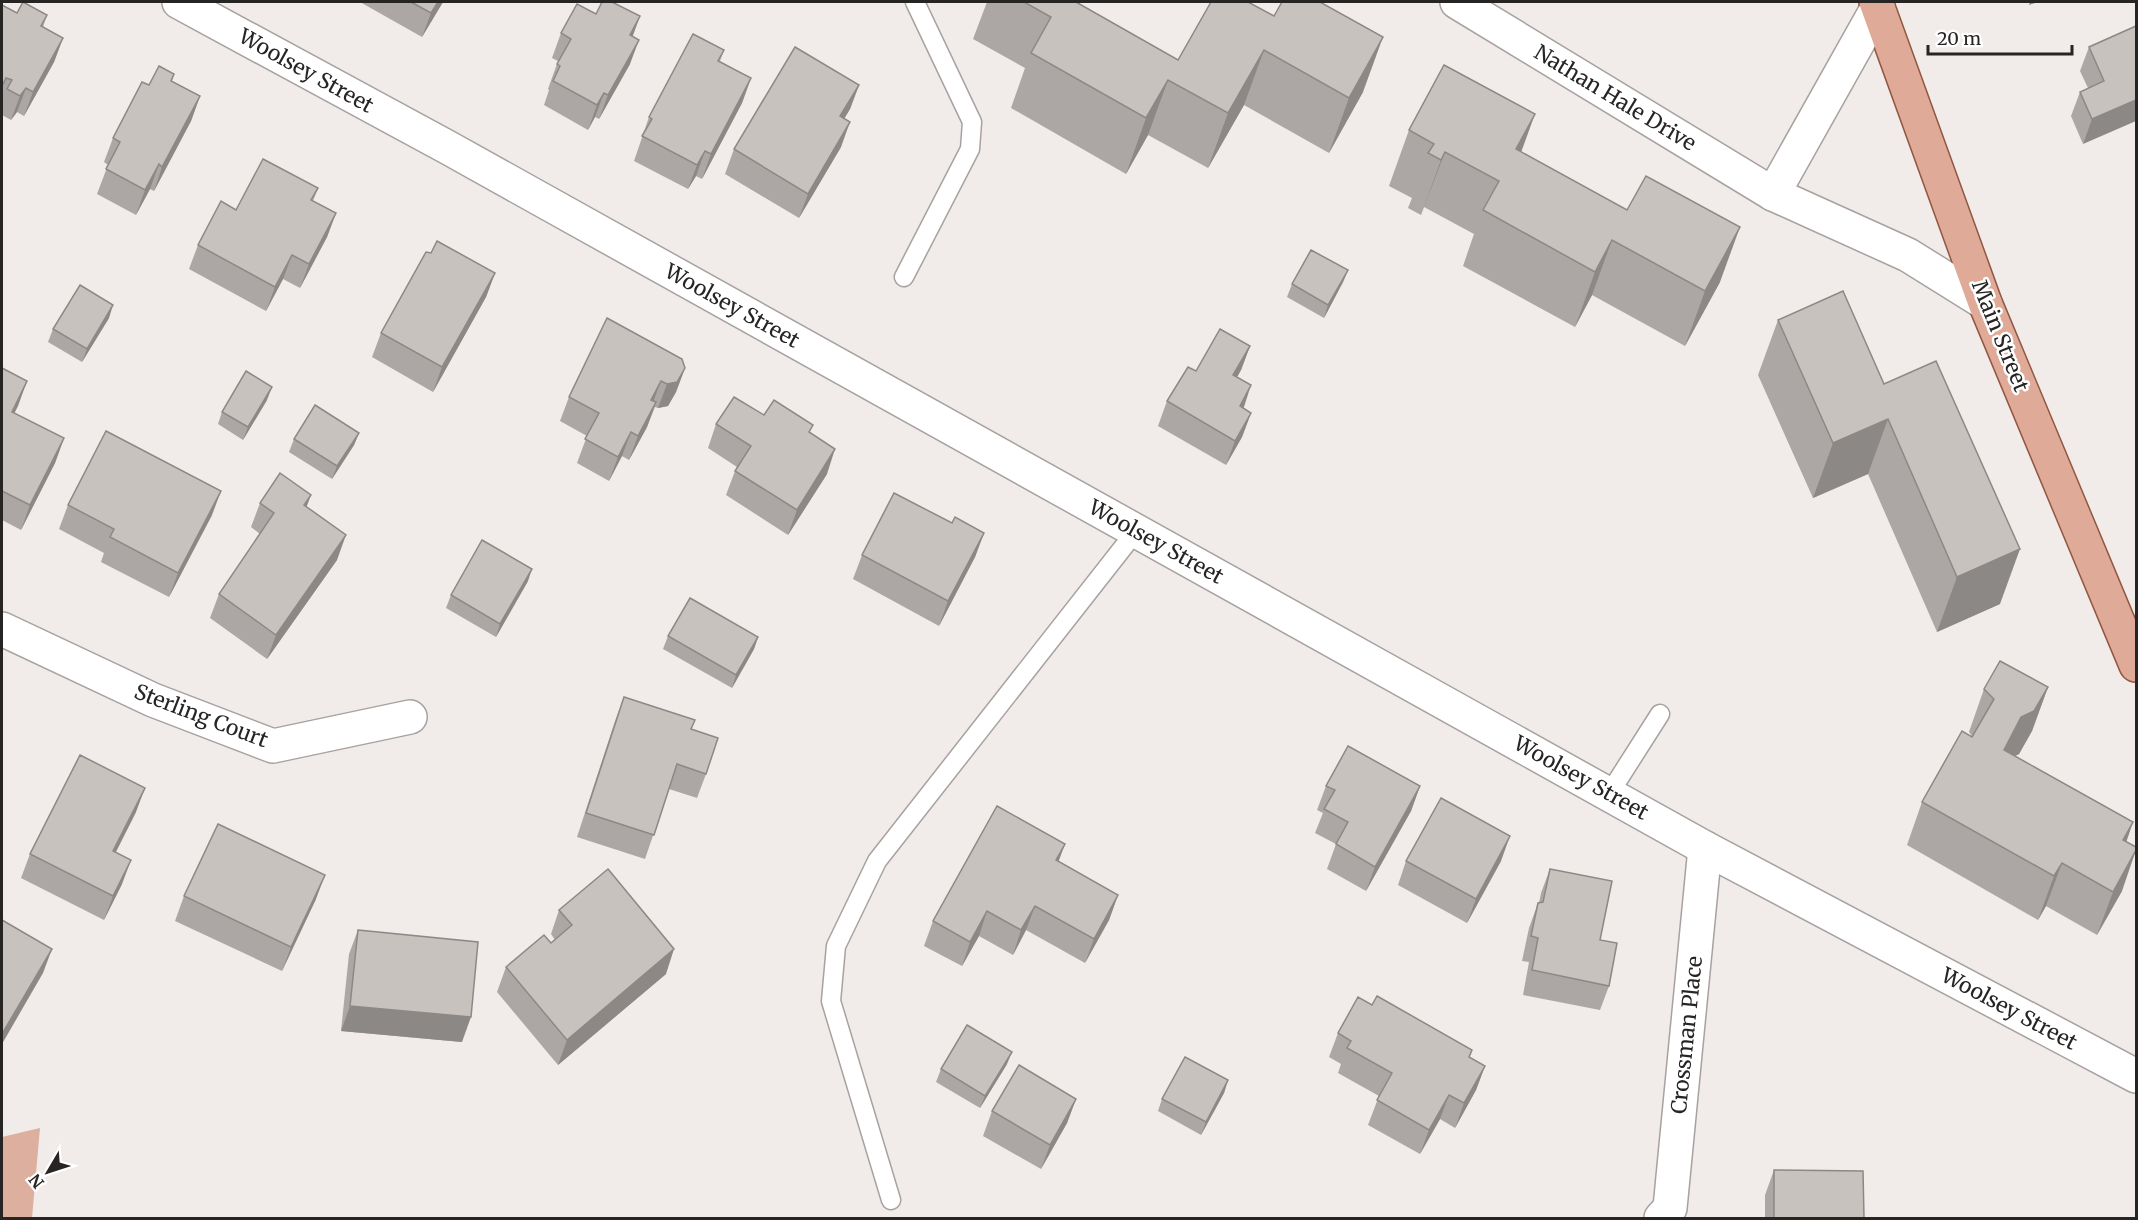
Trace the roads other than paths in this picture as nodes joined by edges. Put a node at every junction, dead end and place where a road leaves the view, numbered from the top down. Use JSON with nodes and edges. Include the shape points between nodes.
{"nodes":[{"id":1,"x":179,"y":2,"type":"edge"},
{"id":2,"x":915,"y":2,"type":"edge"},
{"id":3,"x":1457,"y":2,"type":"edge"},
{"id":4,"x":1877,"y":4,"type":"edge"},
{"id":5,"x":1773,"y":194,"type":"junction"},
{"id":6,"x":904,"y":277,"type":"dead end"},
{"id":7,"x":1985,"y":303,"type":"junction"},
{"id":8,"x":1136,"y":531,"type":"junction"},
{"id":9,"x":6,"y":640,"type":"edge"},
{"id":10,"x":2136,"y":665,"type":"edge"},
{"id":11,"x":1660,"y":714,"type":"dead end"},
{"id":12,"x":410,"y":717,"type":"dead end"},
{"id":13,"x":1609,"y":794,"type":"junction"},
{"id":14,"x":1705,"y":848,"type":"junction"},
{"id":15,"x":2136,"y":1077,"type":"edge"},
{"id":16,"x":891,"y":1200,"type":"dead end"},
{"id":17,"x":1661,"y":1218,"type":"edge"}],
"edges":[{"from":1,"to":8,"type":"street","name":"Woolsey Street"},
{"from":2,"to":6,"type":"lane","via":[[972,122],[970,149]]},
{"from":3,"to":5,"type":"street","name":"Nathan Hale Drive"},
{"from":4,"to":5,"type":"street"},
{"from":4,"to":7,"type":"main road","name":"Main Street"},
{"from":5,"to":7,"type":"street","name":"Nathan Hale Drive","via":[[1908,255]]},
{"from":7,"to":10,"type":"main road","name":"Main Street"},
{"from":8,"to":13,"type":"street","name":"Woolsey Street"},
{"from":8,"to":16,"type":"lane","via":[[878,861],[836,946],[831,1001]]},
{"from":9,"to":12,"type":"street","name":"Sterling Court","via":[[273,746]]},
{"from":11,"to":13,"type":"lane"},
{"from":13,"to":14,"type":"street","name":"Woolsey Street"},
{"from":14,"to":15,"type":"street","name":"Woolsey Street"},
{"from":14,"to":17,"type":"street","name":"Crossman Place","via":[[1670,1208]]}]}
